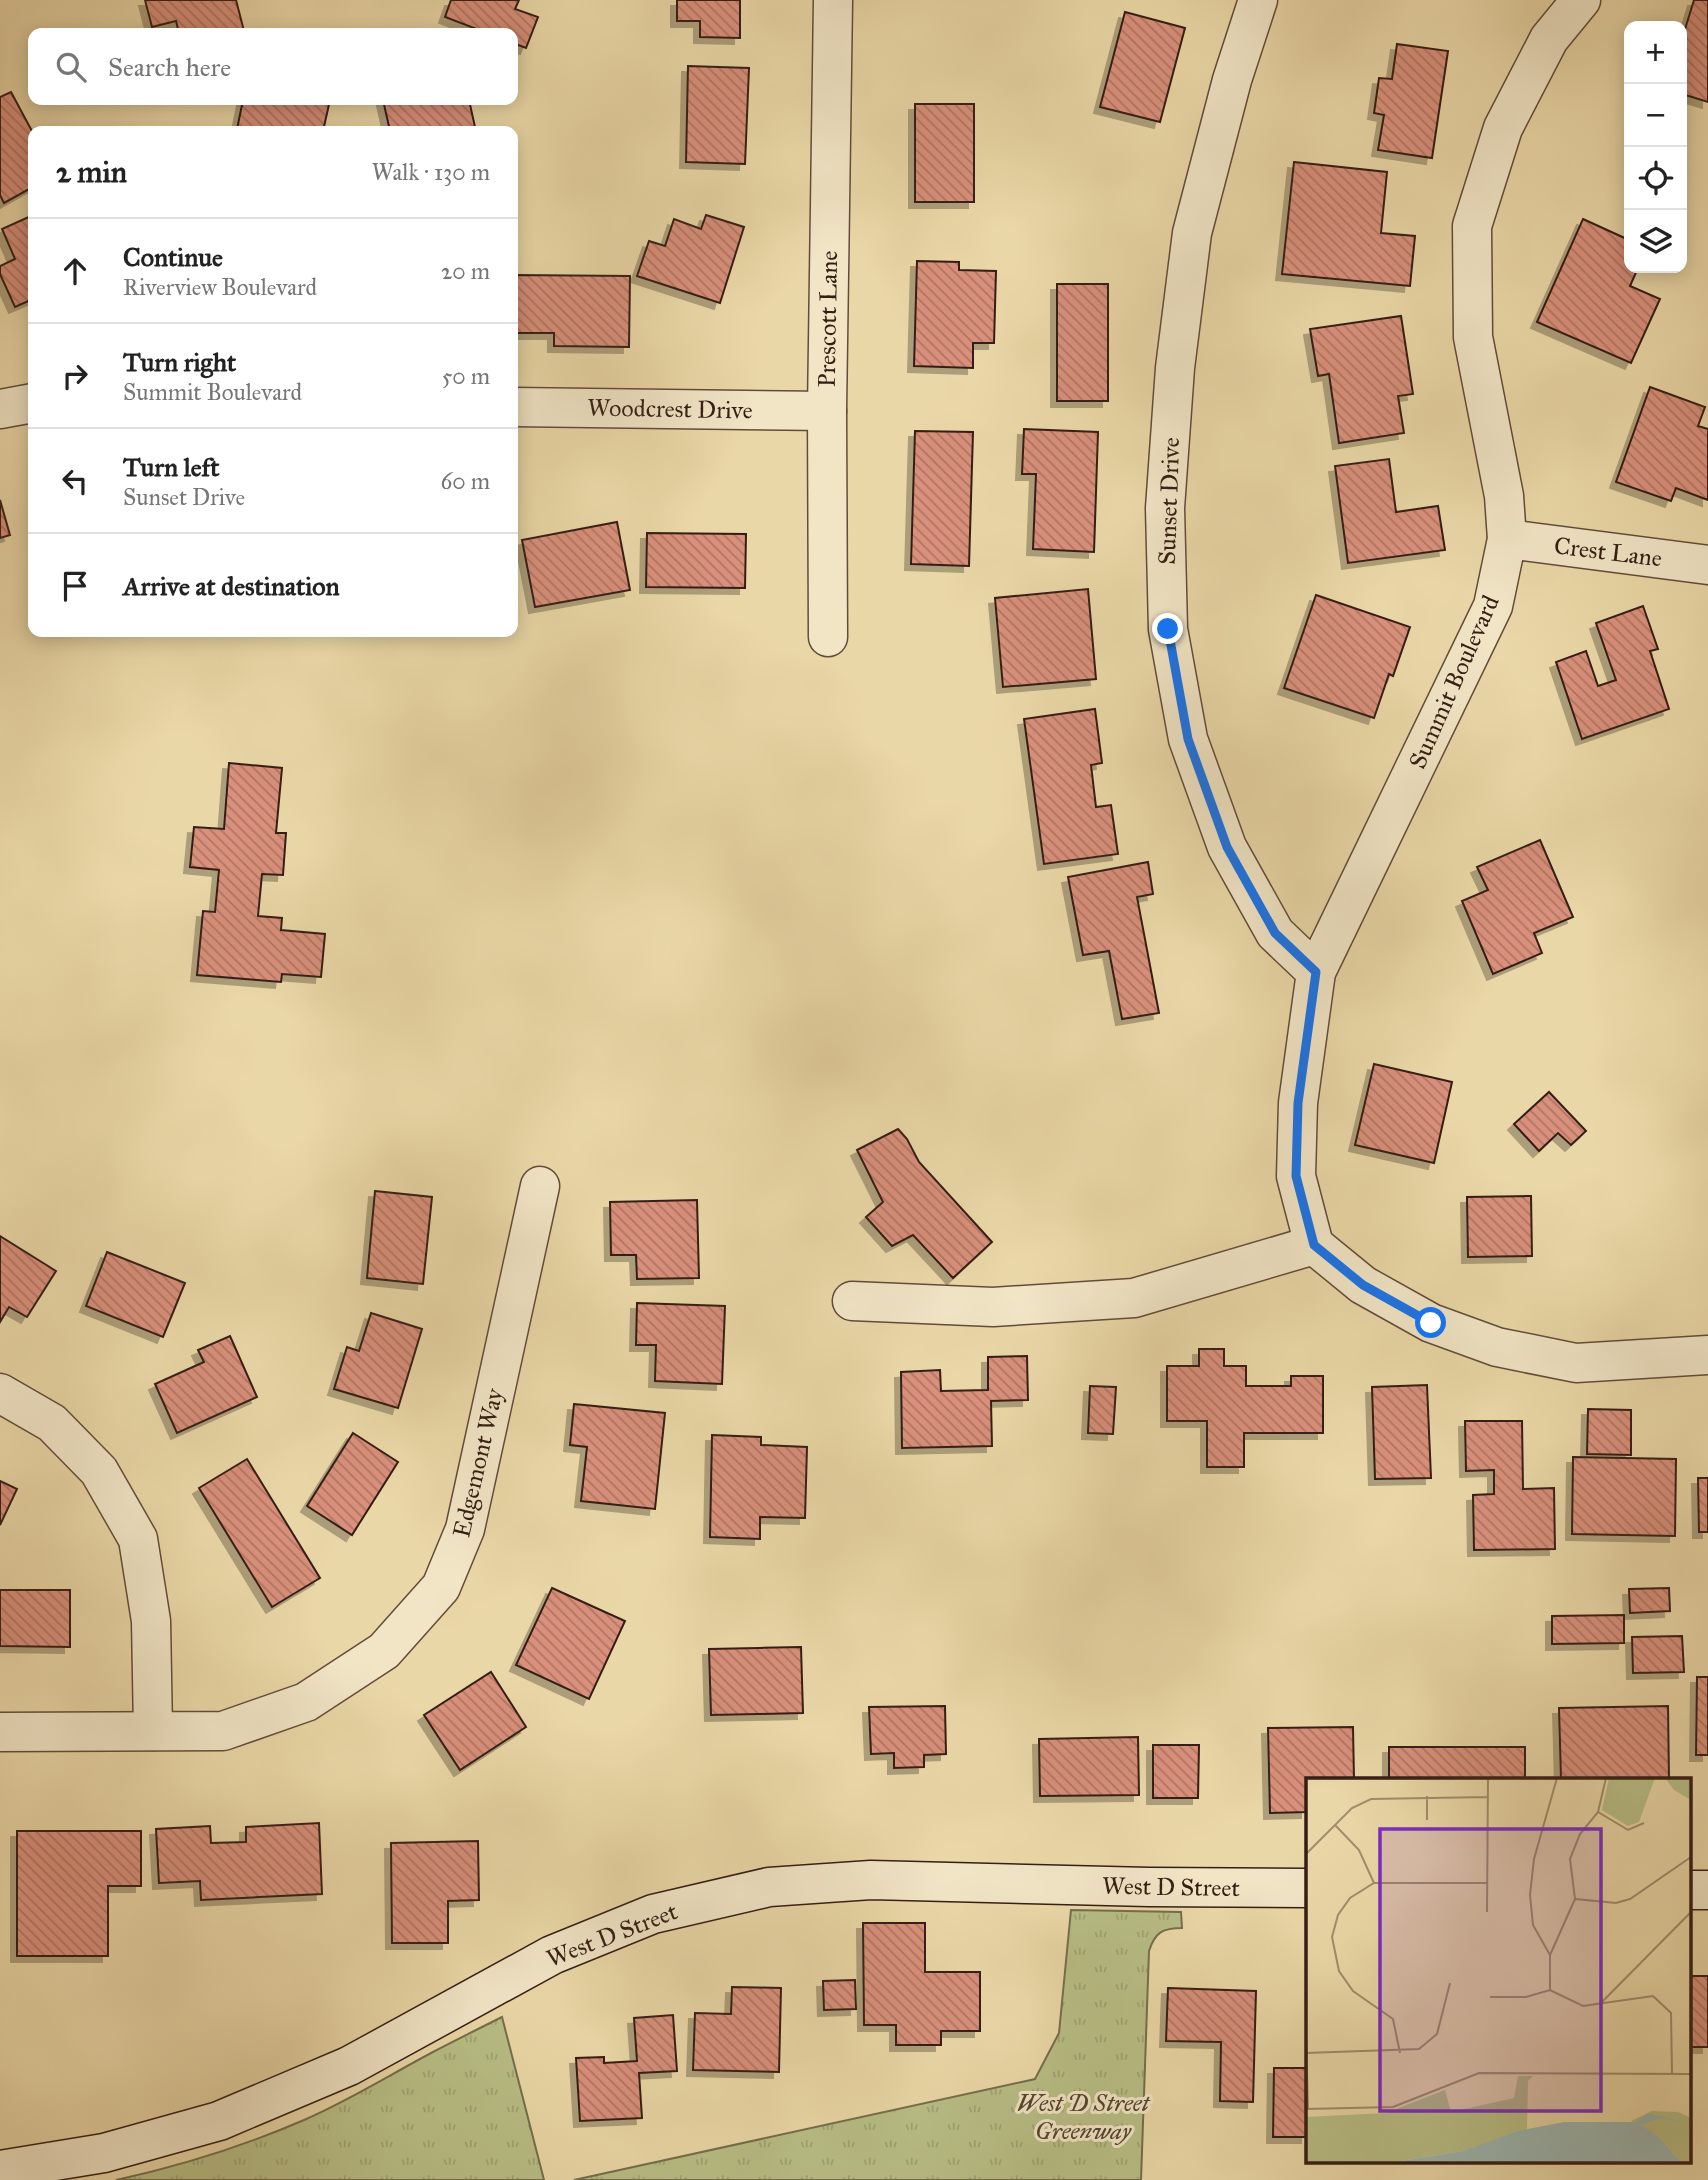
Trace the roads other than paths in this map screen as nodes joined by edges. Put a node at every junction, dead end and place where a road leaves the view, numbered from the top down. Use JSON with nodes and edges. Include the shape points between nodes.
{"nodes":[{"id":1,"x":833,"y":0,"type":"edge"},
{"id":2,"x":1258,"y":0,"type":"edge"},
{"id":3,"x":1581,"y":0,"type":"edge"},
{"id":4,"x":28,"y":404,"type":"edge"},
{"id":5,"x":518,"y":407,"type":"edge"},
{"id":6,"x":0,"y":409,"type":"edge"},
{"id":7,"x":827,"y":411,"type":"junction"},
{"id":8,"x":1507,"y":539,"type":"junction"},
{"id":9,"x":1708,"y":565,"type":"edge"},
{"id":10,"x":828,"y":637,"type":"dead end"},
{"id":11,"x":1316,"y":972,"type":"junction"},
{"id":12,"x":540,"y":1186,"type":"dead end"},
{"id":13,"x":1314,"y":1245,"type":"junction"},
{"id":14,"x":852,"y":1301,"type":"dead end"},
{"id":15,"x":1705,"y":1352,"type":"edge"},
{"id":16,"x":0,"y":1394,"type":"edge"},
{"id":17,"x":0,"y":1731,"type":"edge"},
{"id":18,"x":153,"y":1731,"type":"junction"},
{"id":19,"x":1306,"y":1888,"type":"edge"},
{"id":20,"x":1690,"y":1890,"type":"edge"},
{"id":21,"x":1708,"y":1890,"type":"edge"},
{"id":22,"x":0,"y":2170,"type":"edge"}],
"edges":[{"from":1,"to":7,"type":"street","name":"Prescott Lane"},
{"from":2,"to":11,"type":"street","name":"Sunset Drive","via":[[1192,233],[1175,368],[1165,508],[1168,629],[1188,739],[1227,847],[1275,933]]},
{"from":3,"to":8,"type":"street","name":"Summit Boulevard","via":[[1549,38],[1503,128],[1472,226],[1473,337],[1504,496]]},
{"from":4,"to":6,"type":"street"},
{"from":5,"to":7,"type":"street","name":"Woodcrest Drive"},
{"from":7,"to":10,"type":"street","name":"Prescott Lane"},
{"from":8,"to":9,"type":"street","name":"Crest Lane"},
{"from":8,"to":11,"type":"street","name":"Summit Boulevard","via":[[1493,606]]},
{"from":11,"to":13,"type":"street","name":"Summit Boulevard","via":[[1298,1103],[1296,1176]]},
{"from":12,"to":18,"type":"street","name":"Edgemont Way","via":[[465,1529],[441,1587],[384,1651],[306,1702],[223,1731]]},
{"from":13,"to":14,"type":"street","via":[[1134,1298],[993,1307]]},
{"from":13,"to":15,"type":"street","via":[[1363,1285],[1431,1323],[1497,1347],[1576,1363]]},
{"from":16,"to":18,"type":"street","via":[[52,1423],[99,1471],[138,1539],[151,1621]]},
{"from":17,"to":18,"type":"street","name":"Edgemont Way"},
{"from":19,"to":22,"type":"street","name":"West D Street","via":[[872,1880],[769,1887],[653,1914],[552,1955],[349,2066],[219,2122],[104,2152]]},
{"from":20,"to":21,"type":"street"}]}
